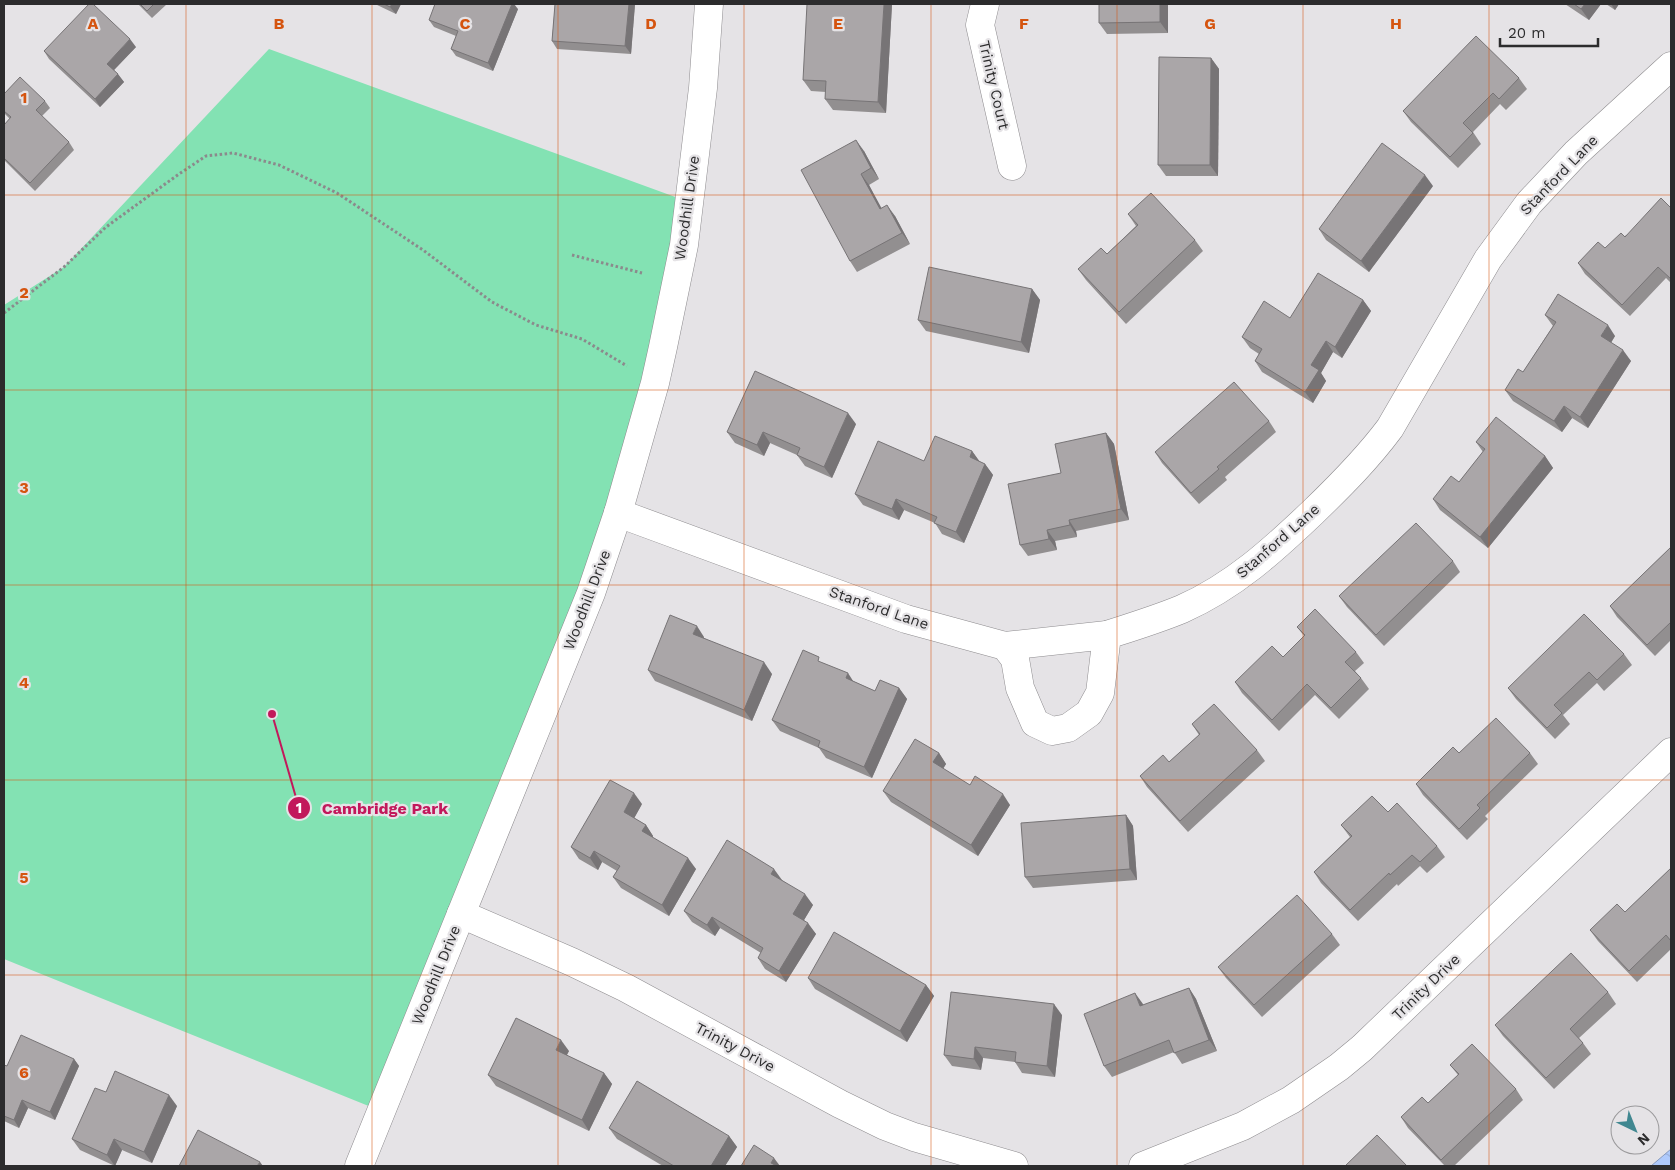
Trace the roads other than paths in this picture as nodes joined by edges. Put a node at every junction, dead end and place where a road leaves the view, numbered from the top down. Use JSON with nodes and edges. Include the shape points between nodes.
{"nodes":[{"id":1,"x":709,"y":4,"type":"edge"},
{"id":2,"x":986,"y":4,"type":"edge"},
{"id":3,"x":1671,"y":66,"type":"edge"},
{"id":4,"x":1012,"y":166,"type":"dead end"},
{"id":5,"x":618,"y":514,"type":"junction"},
{"id":6,"x":1107,"y":635,"type":"junction"},
{"id":7,"x":1005,"y":646,"type":"junction"},
{"id":8,"x":1671,"y":752,"type":"edge"},
{"id":9,"x":461,"y":914,"type":"junction"},
{"id":10,"x":359,"y":1166,"type":"edge"},
{"id":11,"x":1014,"y":1166,"type":"edge"},
{"id":12,"x":1139,"y":1166,"type":"edge"}],
"edges":[{"from":1,"to":5,"type":"street","name":"Woodhill Drive","via":[[703,88],[684,245],[655,384]]},
{"from":2,"to":4,"type":"street","name":"Trinity Court","via":[[980,25]]},
{"from":3,"to":6,"type":"street","name":"Stanford Lane","via":[[1576,153],[1529,203],[1488,259],[1390,428],[1351,476],[1270,553],[1232,582],[1183,609]]},
{"from":5,"to":7,"type":"street","name":"Stanford Lane","via":[[906,618]]},
{"from":5,"to":9,"type":"street","name":"Woodhill Drive","via":[[587,602]]},
{"from":6,"to":7,"type":"street","name":"Stanford Lane"},
{"from":6,"to":7,"type":"street","via":[[1100,693],[1089,713],[1068,728],[1052,731],[1035,722],[1020,688],[1015,659]]},
{"from":8,"to":12,"type":"street","name":"Trinity Drive","via":[[1339,1067],[1291,1100],[1243,1126]]},
{"from":9,"to":10,"type":"street","name":"Woodhill Drive"},
{"from":9,"to":11,"type":"street","name":"Trinity Drive","via":[[626,988],[885,1126],[914,1138]]}]}
